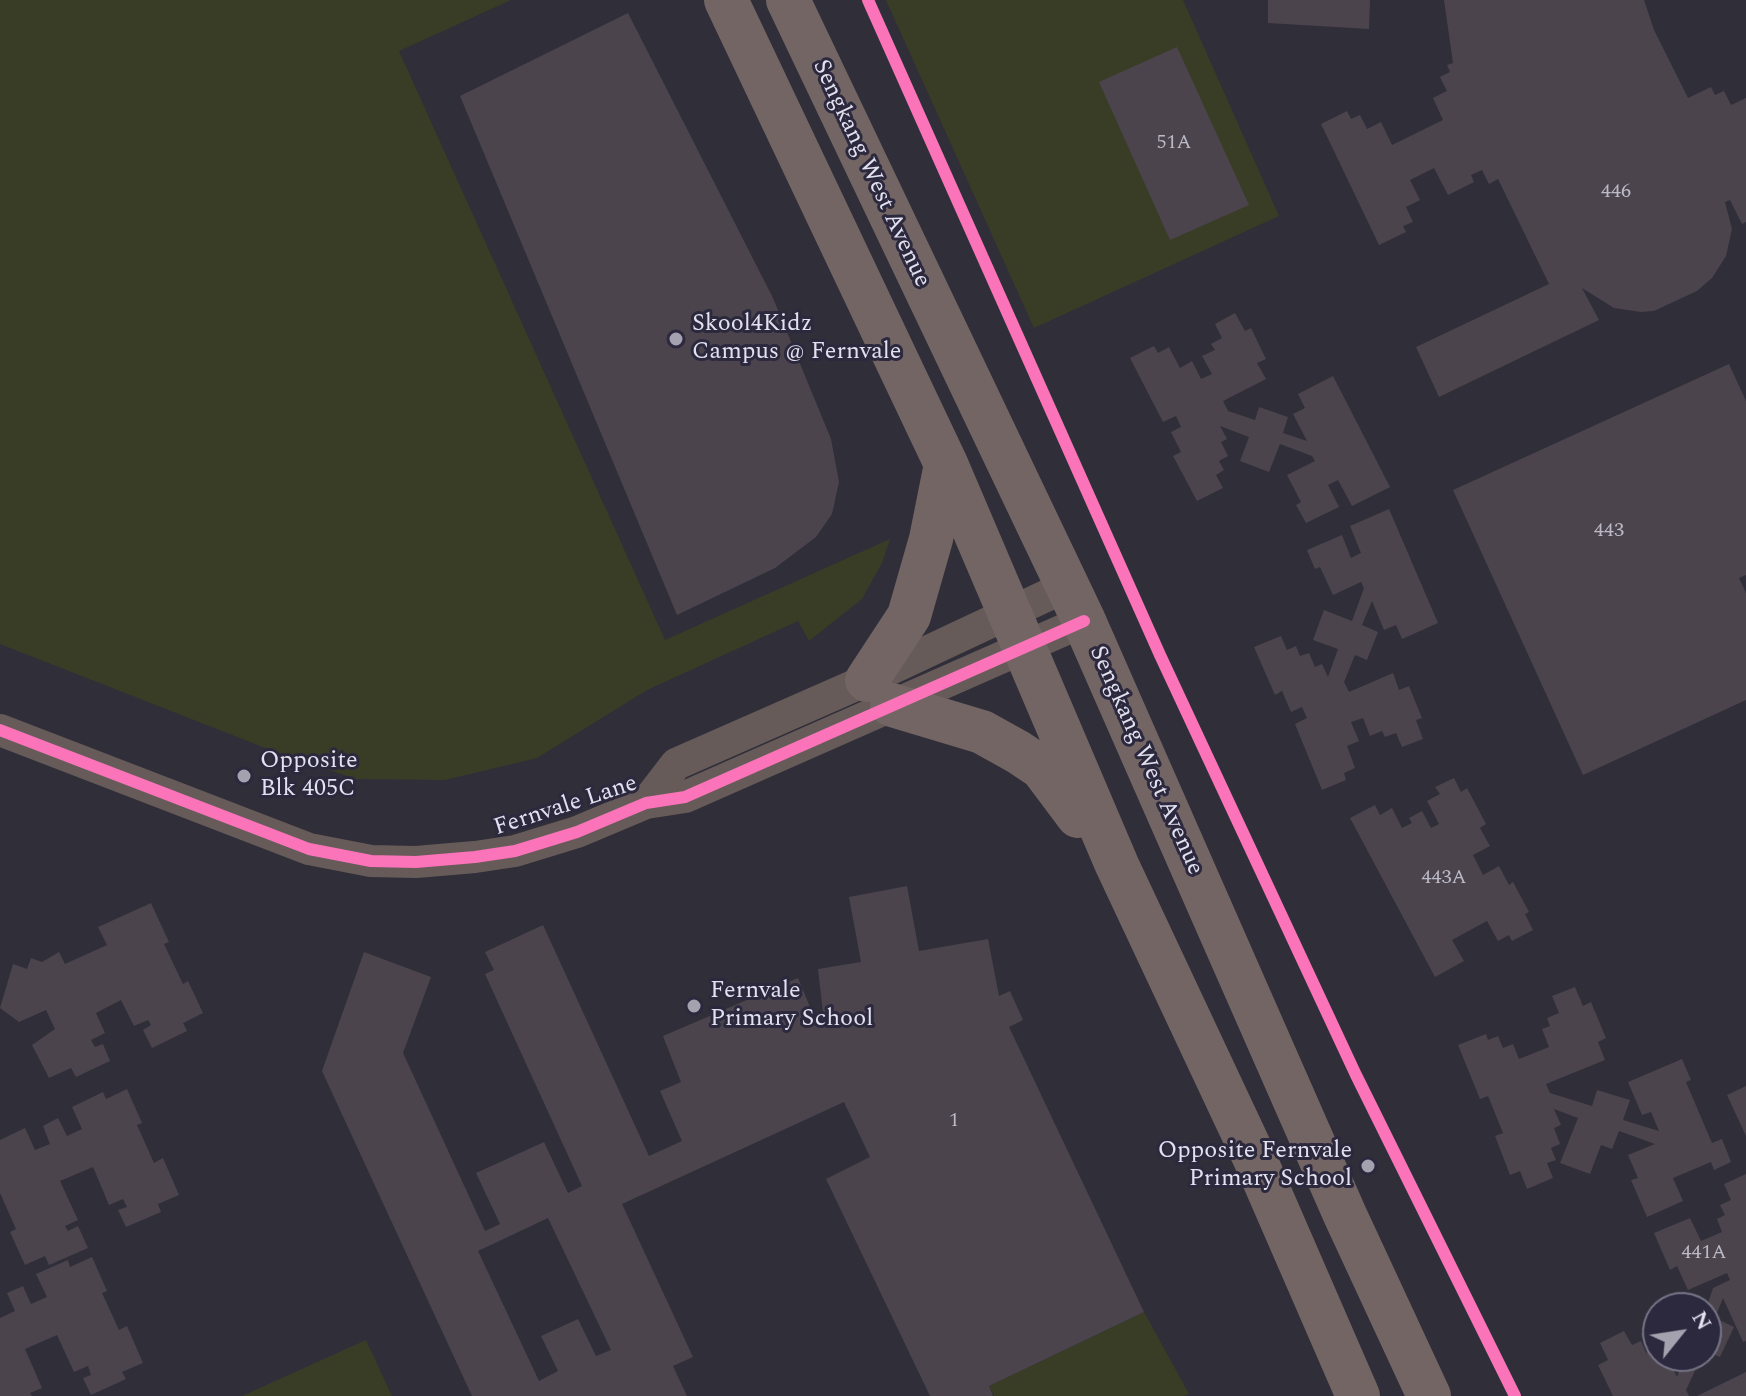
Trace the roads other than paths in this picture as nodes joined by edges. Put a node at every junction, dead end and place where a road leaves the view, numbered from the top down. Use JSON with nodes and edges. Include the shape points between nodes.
{"nodes":[{"id":1,"x":726,"y":0,"type":"edge"},
{"id":2,"x":788,"y":0,"type":"edge"},
{"id":3,"x":946,"y":464,"type":"junction"},
{"id":4,"x":1076,"y":603,"type":"junction"},
{"id":5,"x":1017,"y":631,"type":"junction"},
{"id":6,"x":879,"y":693,"type":"junction"},
{"id":7,"x":0,"y":730,"type":"edge"},
{"id":8,"x":1117,"y":865,"type":"junction"},
{"id":9,"x":1358,"y":1396,"type":"edge"},
{"id":10,"x":1429,"y":1396,"type":"edge"}],
"edges":[{"from":1,"to":3,"type":"main road"},
{"from":2,"to":4,"type":"main road","name":"Sengkang West Avenue"},
{"from":3,"to":5,"type":"main road"},
{"from":3,"to":6,"type":"main road","via":[[909,616]]},
{"from":4,"to":5,"type":"street","name":"Fernvale Lane"},
{"from":4,"to":10,"type":"main road","name":"Sengkang West Avenue"},
{"from":5,"to":6,"type":"street","name":"Fernvale Lane"},
{"from":5,"to":8,"type":"main road"},
{"from":6,"to":7,"type":"street","name":"Fernvale Lane","via":[[685,797],[646,803],[515,851],[416,862],[371,861],[309,849]]},
{"from":6,"to":8,"type":"main road","via":[[982,732],[1042,768]]},
{"from":8,"to":9,"type":"main road","via":[[1255,1159]]}]}
